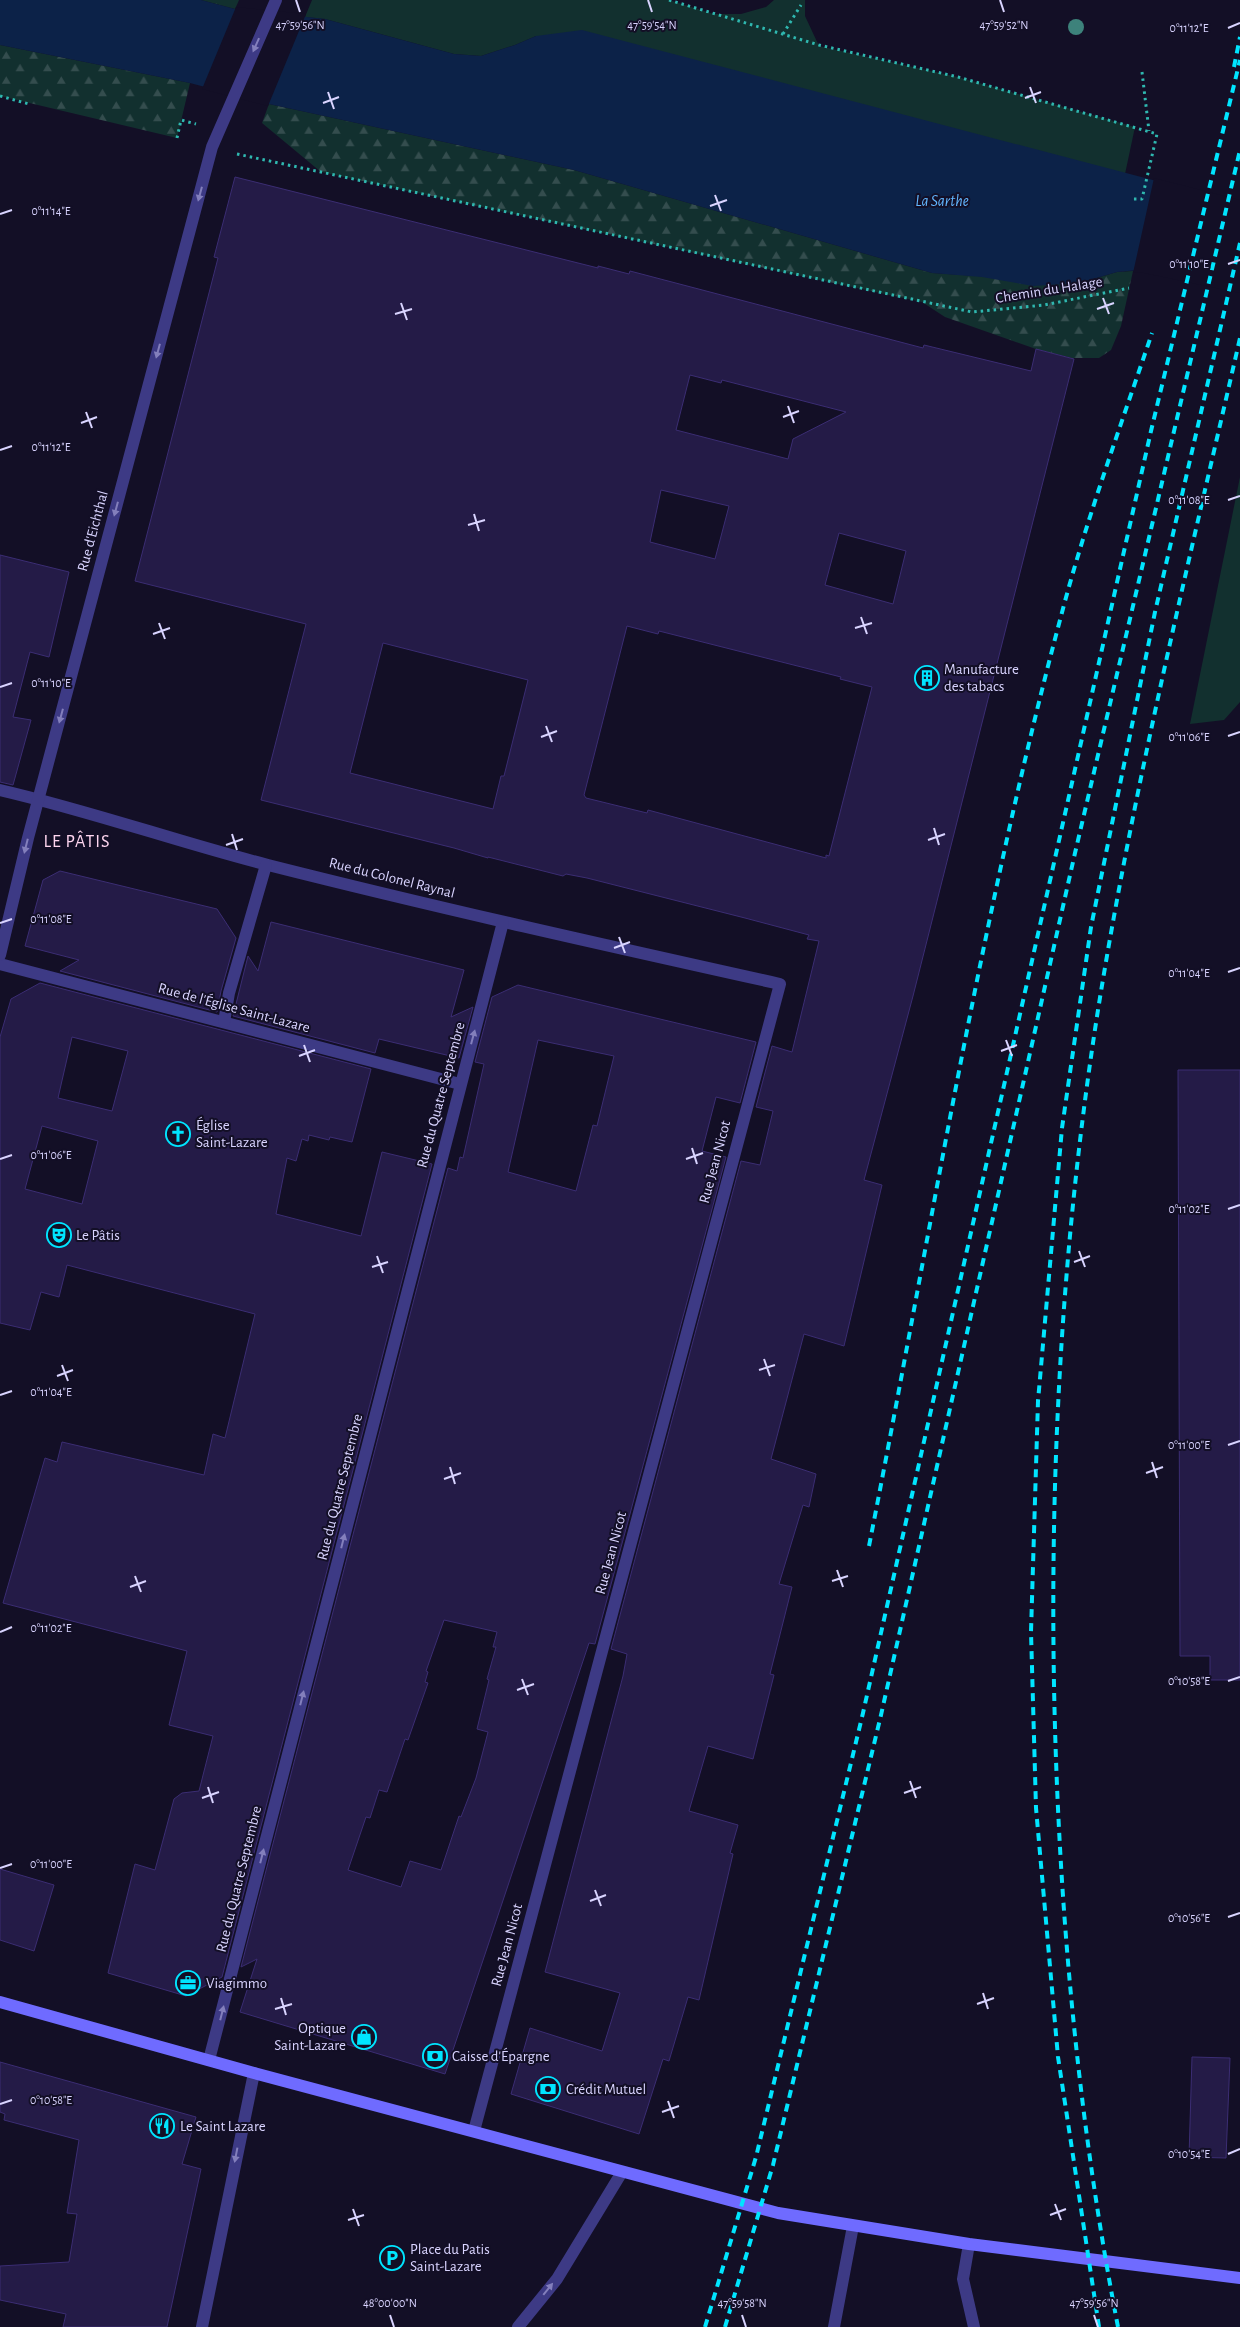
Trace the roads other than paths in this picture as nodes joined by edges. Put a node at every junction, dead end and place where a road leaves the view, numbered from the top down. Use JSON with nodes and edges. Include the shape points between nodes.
{"nodes":[{"id":1,"x":276,"y":0,"type":"edge"},
{"id":2,"x":0,"y":790,"type":"edge"},
{"id":3,"x":39,"y":799,"type":"junction"},
{"id":4,"x":266,"y":864,"type":"junction"},
{"id":5,"x":503,"y":922,"type":"junction"},
{"id":6,"x":0,"y":955,"type":"edge"},
{"id":7,"x":0,"y":964,"type":"edge"},
{"id":8,"x":780,"y":984,"type":"joint"},
{"id":9,"x":224,"y":1022,"type":"junction"},
{"id":10,"x":460,"y":1084,"type":"junction"},
{"id":11,"x":0,"y":2002,"type":"edge"},
{"id":12,"x":209,"y":2060,"type":"junction"},
{"id":13,"x":254,"y":2073,"type":"junction"},
{"id":14,"x":474,"y":2131,"type":"junction"},
{"id":15,"x":622,"y":2172,"type":"junction"},
{"id":16,"x":852,"y":2226,"type":"junction"},
{"id":17,"x":969,"y":2244,"type":"junction"},
{"id":18,"x":1240,"y":2278,"type":"edge"},
{"id":19,"x":202,"y":2327,"type":"edge"},
{"id":20,"x":518,"y":2327,"type":"edge"},
{"id":21,"x":834,"y":2327,"type":"edge"},
{"id":22,"x":974,"y":2327,"type":"edge"}],
"edges":[{"from":1,"to":3,"type":"street","name":"Rue d'Eichthal","one_way":true,"via":[[212,147]]},
{"from":2,"to":3,"type":"street","name":"Rue du Colonel Raynal"},
{"from":3,"to":4,"type":"street","name":"Rue du Colonel Raynal"},
{"from":3,"to":6,"type":"street","name":"Rue d'Eichthal","one_way":true},
{"from":4,"to":5,"type":"street","name":"Rue du Colonel Raynal"},
{"from":4,"to":9,"type":"street"},
{"from":5,"to":8,"type":"street","name":"Rue du Colonel Raynal"},
{"from":10,"to":5,"type":"street","name":"Rue du Quatre Septembre","one_way":true},
{"from":7,"to":9,"type":"street","name":"Rue de l'Église Saint-Lazare"},
{"from":8,"to":14,"type":"street","name":"Rue Jean Nicot"},
{"from":9,"to":10,"type":"street","name":"Rue de l'Église Saint-Lazare"},
{"from":12,"to":10,"type":"street","name":"Rue du Quatre Septembre","one_way":true},
{"from":11,"to":12,"type":"main road"},
{"from":12,"to":13,"type":"main road"},
{"from":13,"to":14,"type":"main road"},
{"from":13,"to":19,"type":"street","one_way":true},
{"from":14,"to":15,"type":"main road"},
{"from":15,"to":16,"type":"main road","via":[[778,2213]]},
{"from":20,"to":15,"type":"street","one_way":true,"via":[[557,2279]]},
{"from":16,"to":17,"type":"main road"},
{"from":16,"to":21,"type":"street"},
{"from":17,"to":18,"type":"main road"},
{"from":17,"to":22,"type":"street","via":[[963,2279]]}]}
